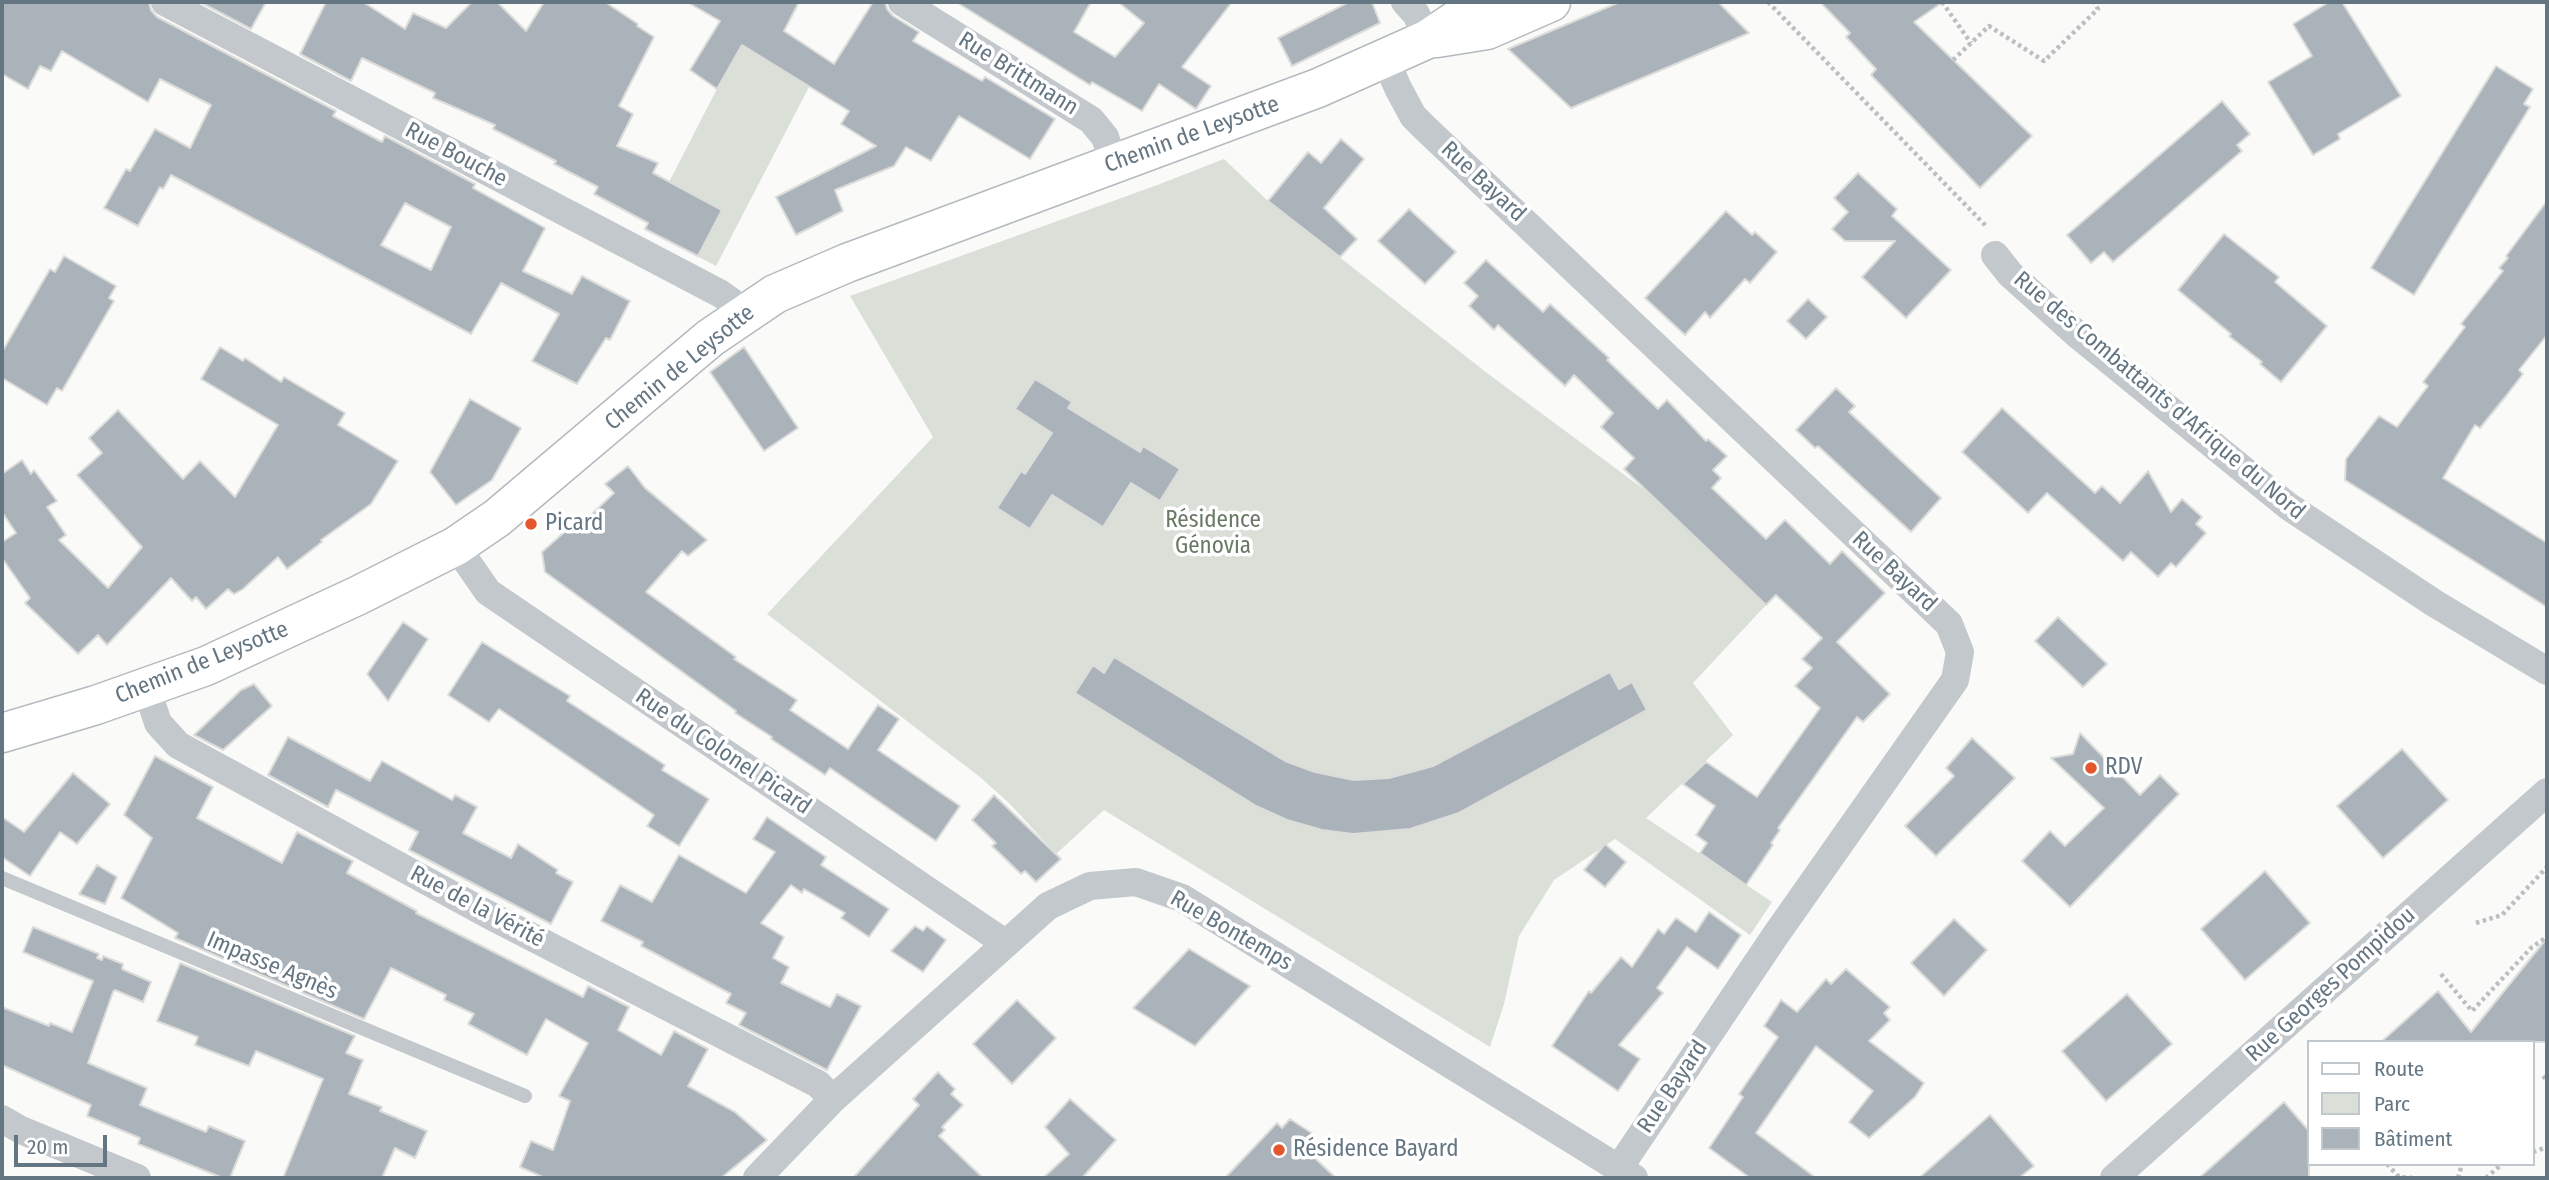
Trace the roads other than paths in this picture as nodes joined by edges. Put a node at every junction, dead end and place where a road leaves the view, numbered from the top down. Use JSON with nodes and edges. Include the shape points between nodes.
{"nodes":[{"id":1,"x":165,"y":2,"type":"edge"},
{"id":2,"x":902,"y":2,"type":"edge"},
{"id":3,"x":1405,"y":2,"type":"edge"},
{"id":4,"x":1483,"y":2,"type":"edge"},
{"id":5,"x":1551,"y":2,"type":"edge"},
{"id":6,"x":1428,"y":39,"type":"junction"},
{"id":7,"x":1385,"y":58,"type":"junction"},
{"id":8,"x":1114,"y":164,"type":"junction"},
{"id":9,"x":1995,"y":255,"type":"road end"},
{"id":10,"x":741,"y":314,"type":"junction"},
{"id":11,"x":456,"y":546,"type":"junction"},
{"id":12,"x":2547,"y":671,"type":"edge"},
{"id":13,"x":147,"y":689,"type":"junction"},
{"id":14,"x":2,"y":733,"type":"edge"},
{"id":15,"x":2547,"y":792,"type":"edge"},
{"id":16,"x":2,"y":878,"type":"edge"},
{"id":17,"x":1005,"y":943,"type":"junction"},
{"id":18,"x":525,"y":1096,"type":"dead end"},
{"id":19,"x":833,"y":1099,"type":"junction"},
{"id":20,"x":2,"y":1119,"type":"edge"},
{"id":21,"x":1626,"y":1173,"type":"edge"},
{"id":22,"x":137,"y":1178,"type":"edge"},
{"id":23,"x":757,"y":1178,"type":"edge"},
{"id":24,"x":2114,"y":1178,"type":"edge"}],
"edges":[{"from":1,"to":10,"type":"street","name":"Rue Bouche","via":[[709,288],[732,302]]},
{"from":2,"to":8,"type":"street","name":"Rue Brittmann","via":[[1091,120],[1105,137]]},
{"from":3,"to":6,"type":"street"},
{"from":4,"to":6,"type":"street","name":"Chemin de Leysotte"},
{"from":5,"to":6,"type":"street","name":"Chemin de Leysotte","via":[[1487,30]]},
{"from":6,"to":7,"type":"street","name":"Chemin de Leysotte"},
{"from":7,"to":8,"type":"street","name":"Chemin de Leysotte","via":[[1283,102]]},
{"from":7,"to":21,"type":"street","name":"Rue Bayard","via":[[1413,116],[1424,128],[1950,624],[1960,652],[1955,680],[1775,936]]},
{"from":8,"to":10,"type":"street","name":"Chemin de Leysotte","via":[[847,263]]},
{"from":9,"to":12,"type":"street","name":"Rue des Combattants d'Afrique du Nord","via":[[2010,275],[2068,327],[2288,506]]},
{"from":10,"to":11,"type":"street","name":"Chemin de Leysotte","via":[[498,518]]},
{"from":11,"to":13,"type":"street","name":"Chemin de Leysotte","via":[[245,649]]},
{"from":11,"to":17,"type":"street","name":"Rue du Colonel Picard","via":[[488,592]]},
{"from":13,"to":14,"type":"street","name":"Chemin de Leysotte"},
{"from":13,"to":19,"type":"street","name":"Rue de la Vérité","via":[[158,723],[178,745],[489,915],[818,1084]]},
{"from":15,"to":24,"type":"street","name":"Rue Georges Pompidou"},
{"from":16,"to":18,"type":"lane","name":"Impasse Agnès"},
{"from":17,"to":19,"type":"street","name":"Rue Bontemps"},
{"from":17,"to":21,"type":"street","name":"Rue Bontemps","via":[[1048,906],[1090,886],[1136,882],[1182,898]]},
{"from":19,"to":23,"type":"street","name":"Rue Bontemps"},
{"from":20,"to":22,"type":"street"}]}
